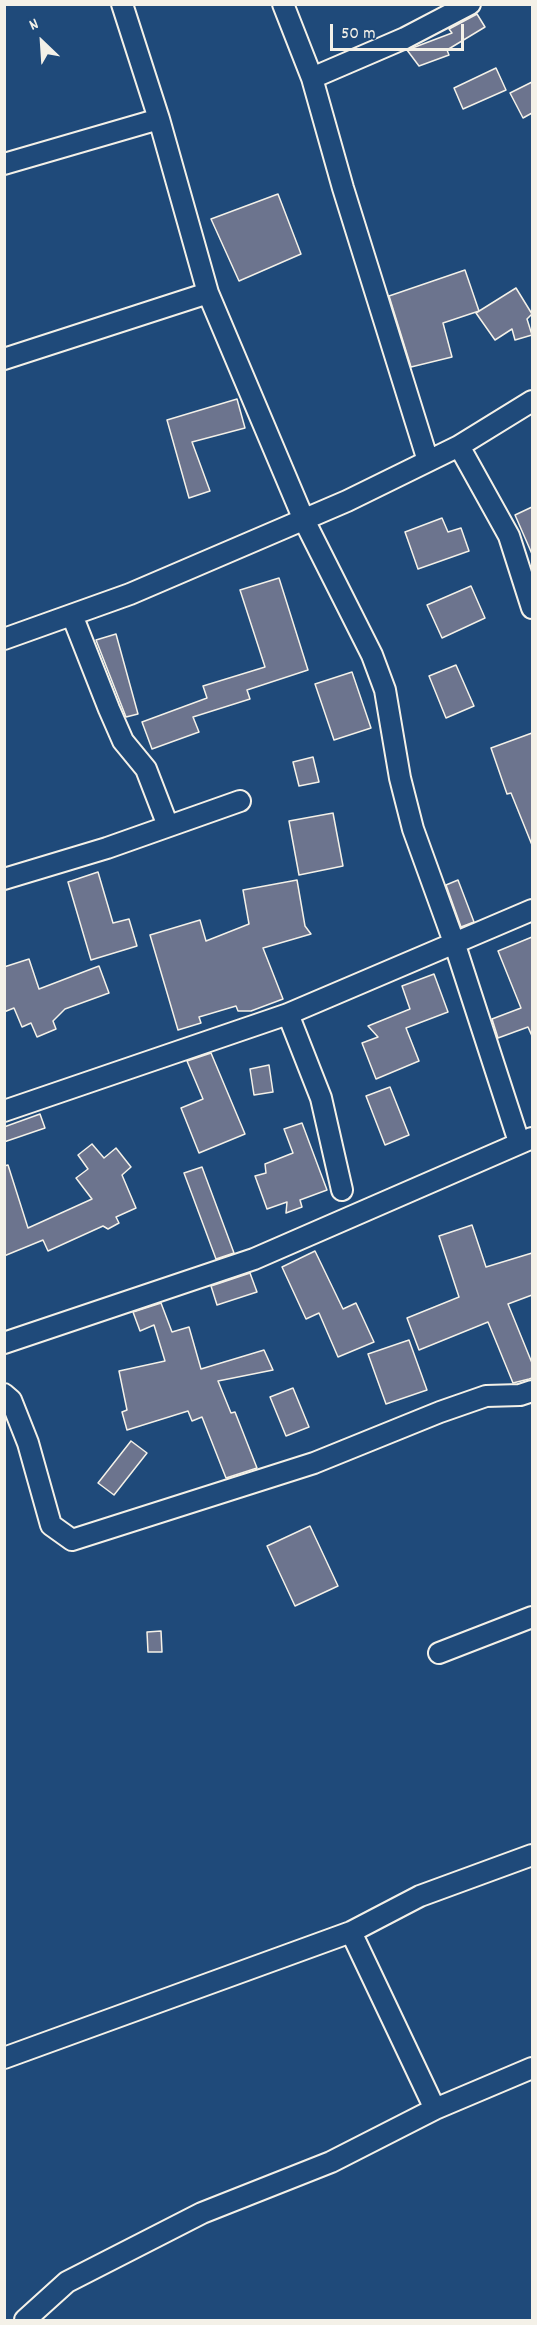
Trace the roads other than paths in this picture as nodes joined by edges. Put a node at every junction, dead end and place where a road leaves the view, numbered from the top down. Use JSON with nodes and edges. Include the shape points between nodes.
{"nodes":[{"id":1,"x":122,"y":4,"type":"edge"},
{"id":2,"x":283,"y":4,"type":"edge"},
{"id":3,"x":470,"y":4,"type":"edge"},
{"id":4,"x":312,"y":78,"type":"junction"},
{"id":5,"x":159,"y":119,"type":"junction"},
{"id":6,"x":4,"y":164,"type":"edge"},
{"id":7,"x":208,"y":293,"type":"junction"},
{"id":8,"x":4,"y":359,"type":"edge"},
{"id":9,"x":532,"y":401,"type":"edge"},
{"id":10,"x":459,"y":446,"type":"junction"},
{"id":11,"x":428,"y":461,"type":"junction"},
{"id":12,"x":304,"y":520,"type":"junction"},
{"id":13,"x":532,"y":608,"type":"edge"},
{"id":14,"x":72,"y":615,"type":"junction"},
{"id":15,"x":4,"y":639,"type":"edge"},
{"id":16,"x":240,"y":801,"type":"dead end"},
{"id":17,"x":168,"y":826,"type":"junction"},
{"id":18,"x":4,"y":879,"type":"edge"},
{"id":19,"x":532,"y":910,"type":"edge"},
{"id":20,"x":455,"y":945,"type":"junction"},
{"id":21,"x":288,"y":1014,"type":"junction"},
{"id":22,"x":4,"y":1111,"type":"edge"},
{"id":23,"x":526,"y":1140,"type":"edge"},
{"id":24,"x":342,"y":1190,"type":"dead end"},
{"id":25,"x":4,"y":1343,"type":"edge"},
{"id":26,"x":532,"y":1390,"type":"edge"},
{"id":27,"x":4,"y":1394,"type":"edge"},
{"id":28,"x":532,"y":1617,"type":"edge"},
{"id":29,"x":439,"y":1653,"type":"dead end"},
{"id":30,"x":532,"y":1855,"type":"edge"},
{"id":31,"x":351,"y":1932,"type":"junction"},
{"id":32,"x":4,"y":2058,"type":"edge"},
{"id":33,"x":532,"y":2068,"type":"edge"},
{"id":34,"x":435,"y":2109,"type":"junction"},
{"id":35,"x":25,"y":2320,"type":"edge"}],
"edges":[{"from":1,"to":5,"type":"street"},
{"from":2,"to":4,"type":"street"},
{"from":3,"to":4,"type":"street","via":[[405,39]]},
{"from":4,"to":11,"type":"street"},
{"from":5,"to":6,"type":"street"},
{"from":5,"to":7,"type":"street"},
{"from":7,"to":8,"type":"street"},
{"from":7,"to":12,"type":"street"},
{"from":9,"to":10,"type":"street"},
{"from":10,"to":11,"type":"street"},
{"from":10,"to":13,"type":"street","via":[[509,536]]},
{"from":11,"to":12,"type":"street"},
{"from":12,"to":14,"type":"street"},
{"from":12,"to":20,"type":"street","via":[[372,655],[385,690],[413,829]]},
{"from":14,"to":15,"type":"street"},
{"from":14,"to":17,"type":"street","via":[[123,741],[146,769]]},
{"from":16,"to":17,"type":"street"},
{"from":17,"to":18,"type":"street"},
{"from":19,"to":20,"type":"street"},
{"from":20,"to":21,"type":"street"},
{"from":20,"to":23,"type":"street"},
{"from":21,"to":22,"type":"street"},
{"from":21,"to":24,"type":"street","via":[[321,1098]]},
{"from":23,"to":25,"type":"street","via":[[254,1259]]},
{"from":26,"to":27,"type":"street","via":[[520,1395],[486,1396],[314,1463],[72,1540],[51,1525],[28,1443],[11,1400]]},
{"from":28,"to":29,"type":"street"},
{"from":30,"to":31,"type":"street","via":[[420,1896]]},
{"from":31,"to":32,"type":"street"},
{"from":31,"to":34,"type":"street"},
{"from":33,"to":34,"type":"street"},
{"from":34,"to":35,"type":"street","via":[[331,2162],[202,2213],[67,2282]]}]}
